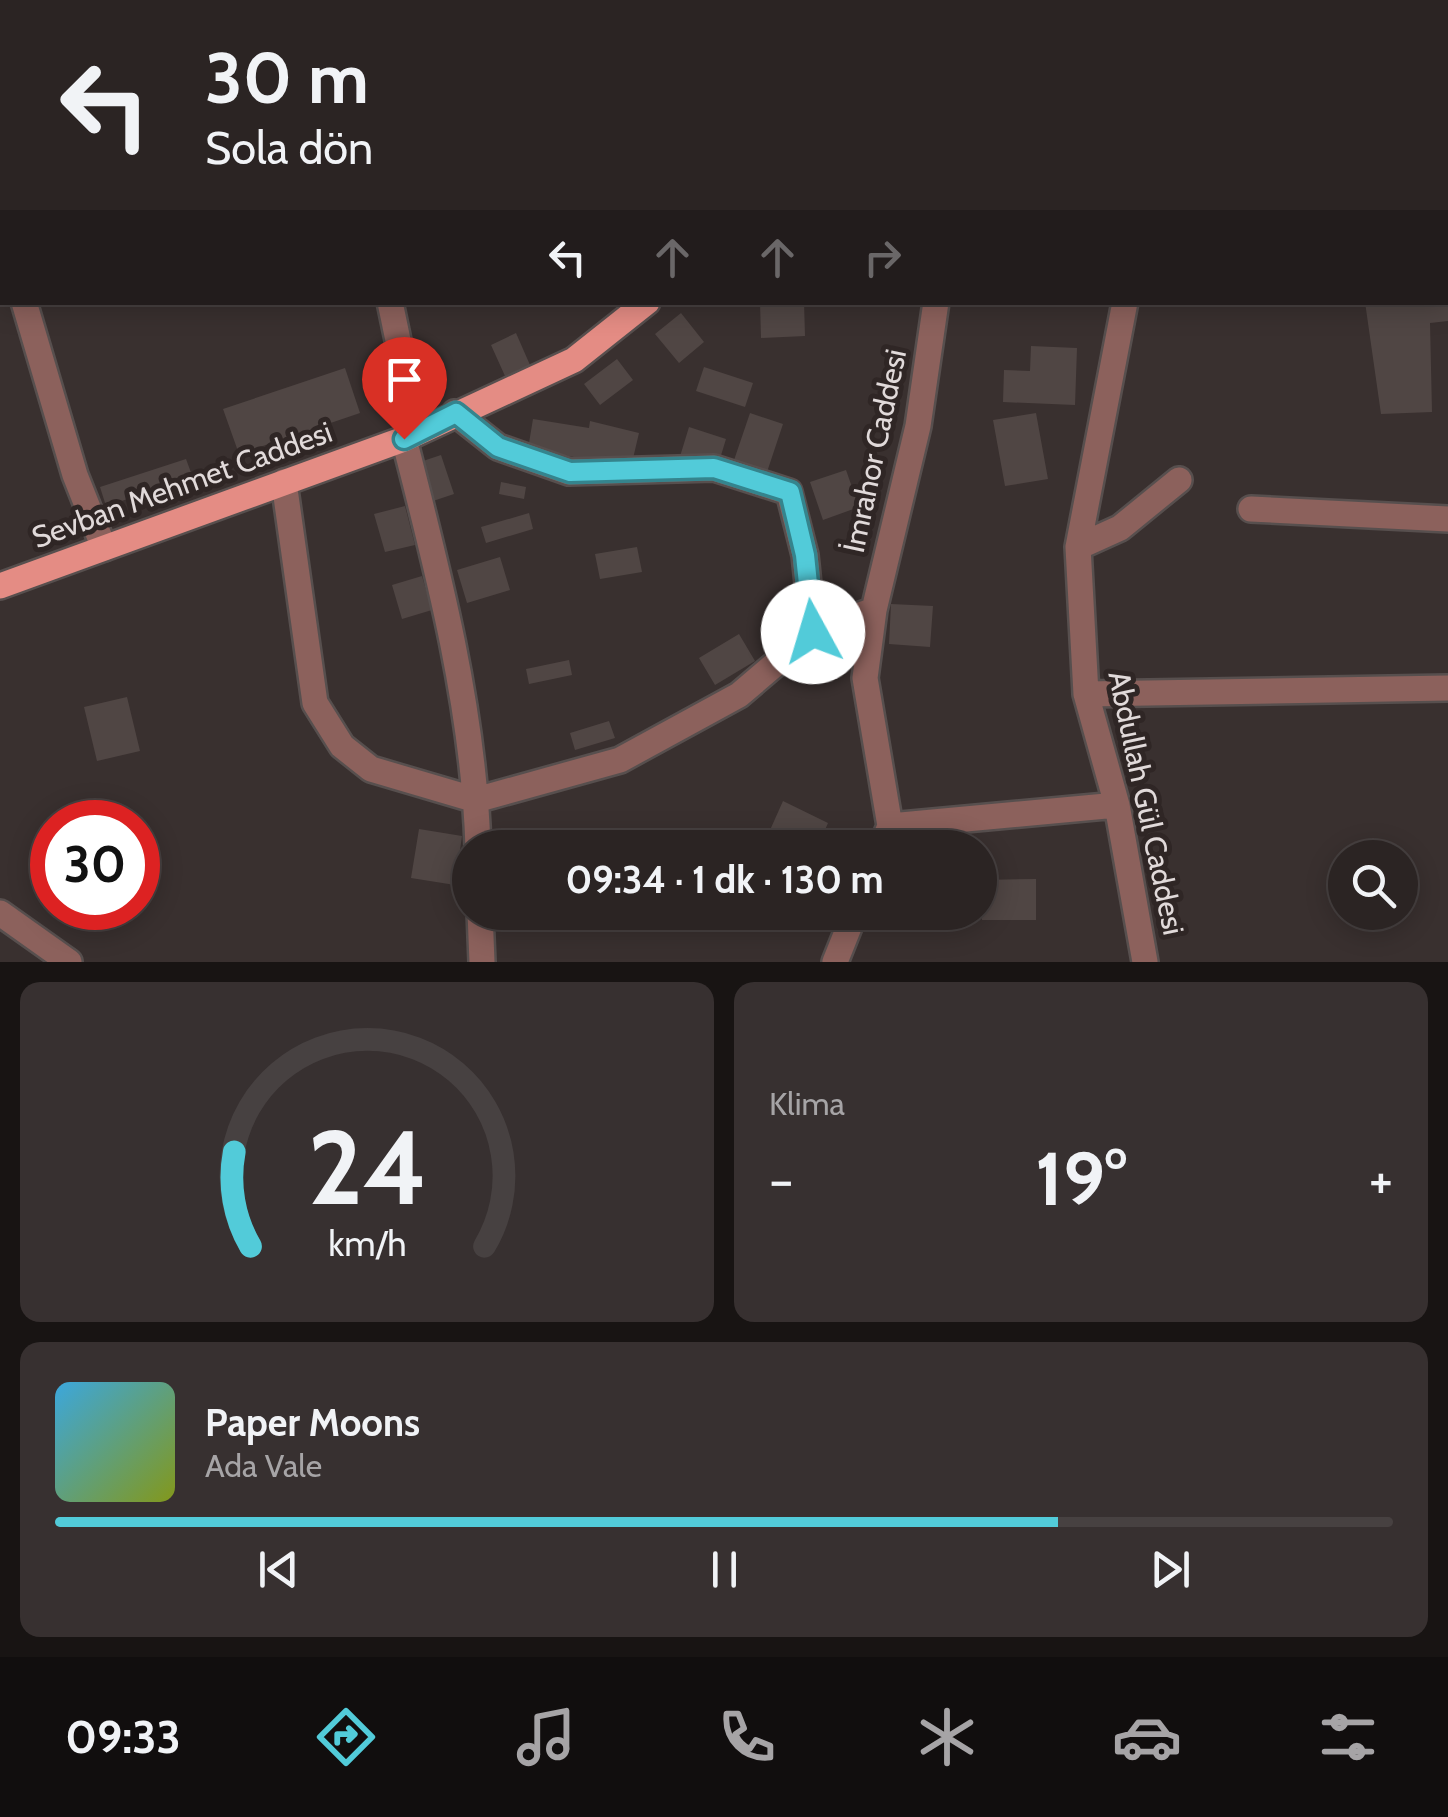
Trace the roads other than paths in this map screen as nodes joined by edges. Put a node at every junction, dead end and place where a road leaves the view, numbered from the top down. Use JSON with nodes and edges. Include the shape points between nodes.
{"nodes":[{"id":1,"x":25,"y":305,"type":"edge"},
{"id":2,"x":390,"y":305,"type":"edge"},
{"id":3,"x":643,"y":305,"type":"edge"},
{"id":4,"x":936,"y":305,"type":"edge"},
{"id":5,"x":1124,"y":305,"type":"edge"},
{"id":6,"x":456,"y":413,"type":"junction"},
{"id":7,"x":410,"y":435,"type":"junction"},
{"id":8,"x":1178,"y":480,"type":"dead end"},
{"id":9,"x":284,"y":482,"type":"junction"},
{"id":10,"x":1251,"y":509,"type":"dead end"},
{"id":11,"x":1448,"y":519,"type":"edge"},
{"id":12,"x":1078,"y":546,"type":"junction"},
{"id":13,"x":104,"y":548,"type":"junction"},
{"id":14,"x":0,"y":586,"type":"edge"},
{"id":15,"x":874,"y":610,"type":"junction"},
{"id":16,"x":813,"y":632,"type":"junction"},
{"id":17,"x":1448,"y":688,"type":"edge"},
{"id":18,"x":1086,"y":694,"type":"junction"},
{"id":19,"x":476,"y":800,"type":"junction"},
{"id":20,"x":1117,"y":805,"type":"junction"},
{"id":21,"x":477,"y":830,"type":"edge"},
{"id":22,"x":884,"y":830,"type":"edge"},
{"id":23,"x":936,"y":830,"type":"edge"},
{"id":24,"x":0,"y":913,"type":"edge"},
{"id":25,"x":481,"y":930,"type":"edge"},
{"id":26,"x":848,"y":930,"type":"edge"},
{"id":27,"x":69,"y":962,"type":"edge"},
{"id":28,"x":482,"y":962,"type":"edge"},
{"id":29,"x":835,"y":962,"type":"edge"},
{"id":30,"x":1145,"y":962,"type":"edge"}],
"edges":[{"from":1,"to":13,"type":"street"},
{"from":2,"to":7,"type":"street"},
{"from":3,"to":6,"type":"main road","name":"Sevban Mehmet Caddesi","via":[[574,360]]},
{"from":4,"to":15,"type":"street","name":"İmrahor Caddesi","via":[[918,426]]},
{"from":5,"to":12,"type":"street","name":"Abdullah Gül Caddesi"},
{"from":6,"to":7,"type":"main road","name":"Sevban Mehmet Caddesi"},
{"from":6,"to":16,"type":"street","via":[[498,447],[570,472],[714,468],[790,492]]},
{"from":7,"to":9,"type":"main road","name":"Sevban Mehmet Caddesi"},
{"from":7,"to":19,"type":"street"},
{"from":8,"to":12,"type":"street","via":[[1120,528]]},
{"from":9,"to":13,"type":"main road","name":"Sevban Mehmet Caddesi"},
{"from":9,"to":19,"type":"street","via":[[322,719],[371,768]]},
{"from":10,"to":11,"type":"street"},
{"from":12,"to":18,"type":"street","name":"Abdullah Gül Caddesi"},
{"from":13,"to":14,"type":"main road","name":"Sevban Mehmet Caddesi"},
{"from":15,"to":16,"type":"street"},
{"from":15,"to":22,"type":"street","name":"İmrahor Caddesi","via":[[865,678]]},
{"from":16,"to":19,"type":"street","via":[[739,695],[620,760]]},
{"from":17,"to":18,"type":"street"},
{"from":18,"to":20,"type":"street","name":"Abdullah Gül Caddesi"},
{"from":19,"to":21,"type":"street"},
{"from":20,"to":23,"type":"street"},
{"from":20,"to":30,"type":"street","name":"Abdullah Gül Caddesi"},
{"from":24,"to":27,"type":"street"},
{"from":25,"to":28,"type":"street"},
{"from":26,"to":29,"type":"street"}]}
